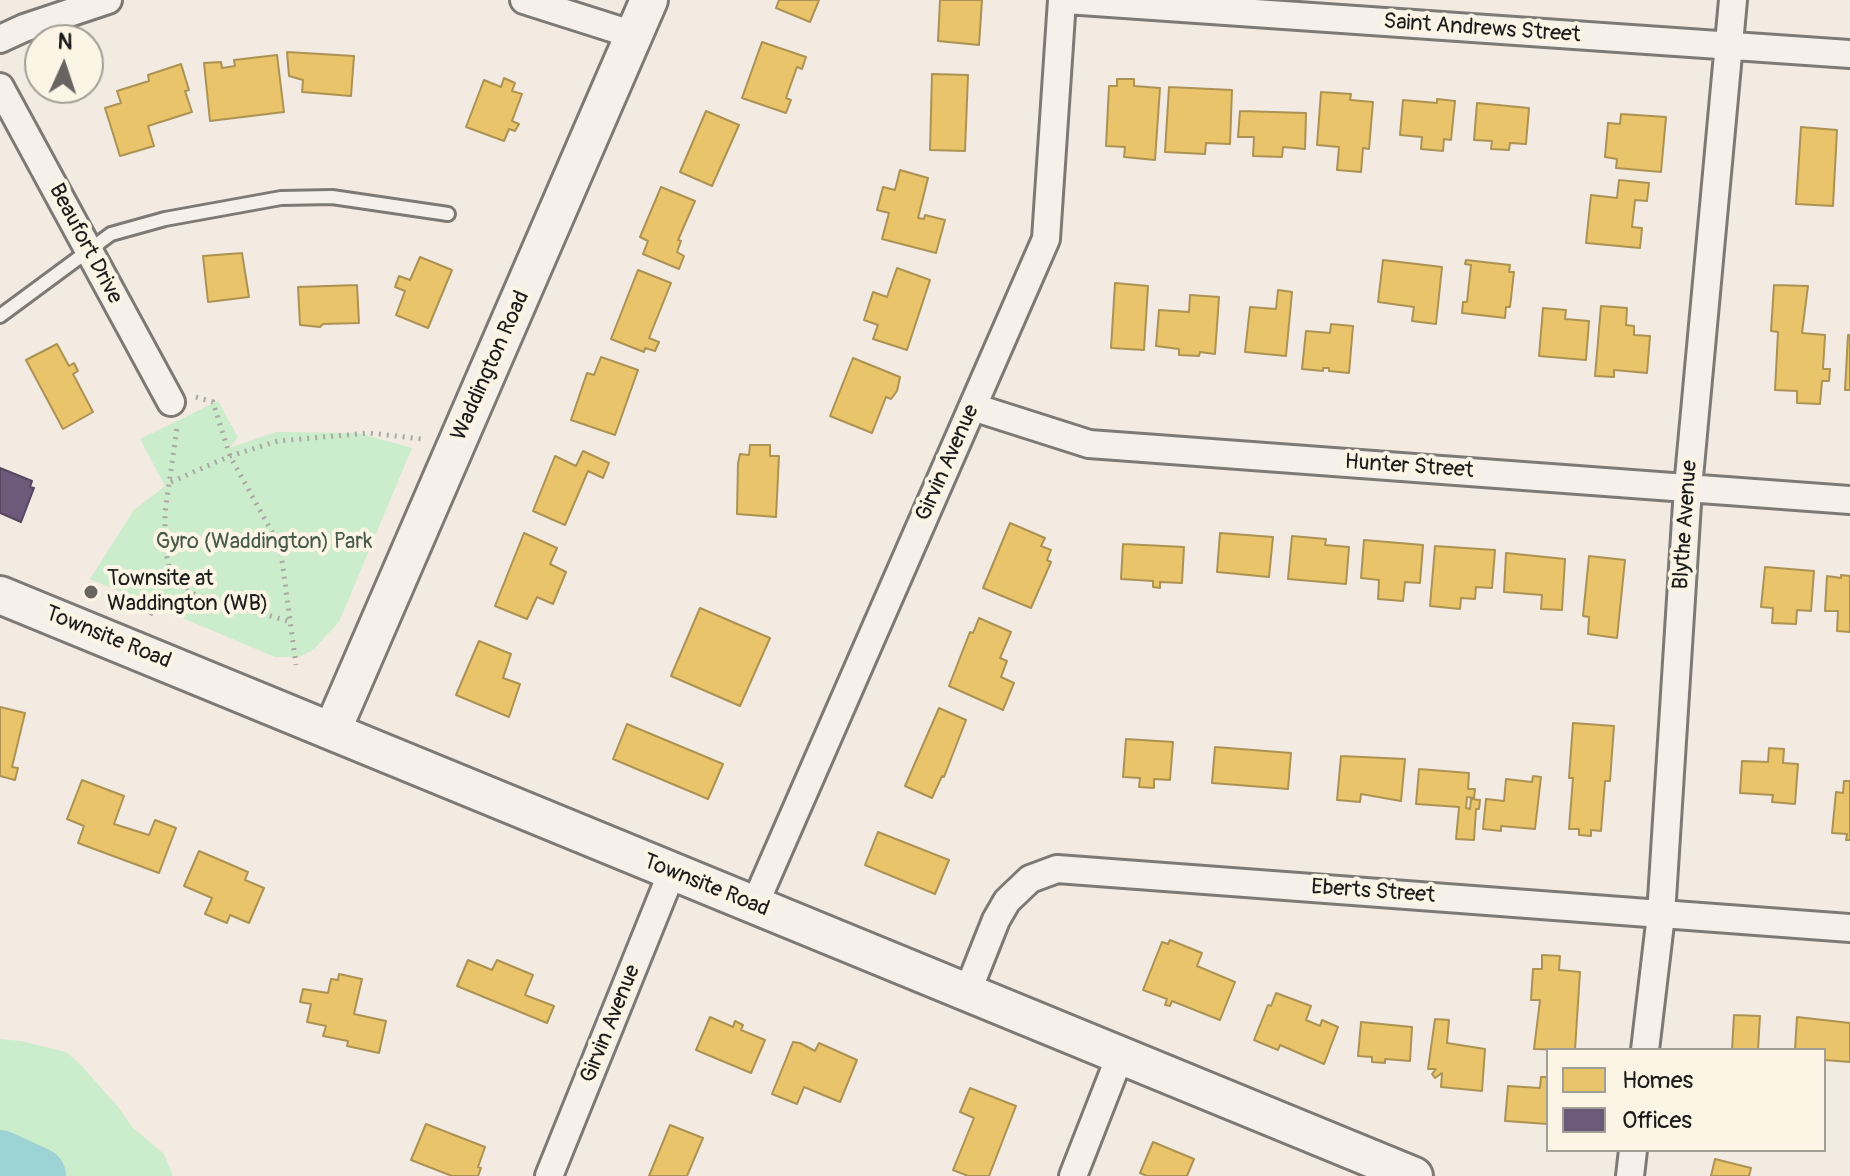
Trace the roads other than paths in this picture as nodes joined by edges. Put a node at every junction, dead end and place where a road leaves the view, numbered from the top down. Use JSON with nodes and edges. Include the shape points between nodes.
{"nodes":[{"id":1,"x":108,"y":0,"type":"edge"},
{"id":2,"x":524,"y":0,"type":"edge"},
{"id":3,"x":649,"y":0,"type":"edge"},
{"id":4,"x":1064,"y":0,"type":"edge"},
{"id":5,"x":1733,"y":0,"type":"edge"},
{"id":6,"x":634,"y":35,"type":"junction"},
{"id":7,"x":0,"y":39,"type":"edge"},
{"id":8,"x":1729,"y":46,"type":"junction"},
{"id":9,"x":1850,"y":54,"type":"edge"},
{"id":10,"x":0,"y":87,"type":"edge"},
{"id":11,"x":448,"y":214,"type":"dead end"},
{"id":12,"x":88,"y":250,"type":"junction"},
{"id":13,"x":0,"y":316,"type":"edge"},
{"id":14,"x":171,"y":402,"type":"road end"},
{"id":15,"x":973,"y":407,"type":"junction"},
{"id":16,"x":1688,"y":488,"type":"junction"},
{"id":17,"x":1850,"y":500,"type":"edge"},
{"id":18,"x":0,"y":595,"type":"edge"},
{"id":19,"x":332,"y":731,"type":"junction"},
{"id":20,"x":672,"y":872,"type":"junction"},
{"id":21,"x":754,"y":906,"type":"junction"},
{"id":22,"x":1661,"y":915,"type":"junction"},
{"id":23,"x":1850,"y":928,"type":"edge"},
{"id":24,"x":967,"y":993,"type":"junction"},
{"id":25,"x":1645,"y":1048,"type":"edge"},
{"id":26,"x":1120,"y":1056,"type":"junction"},
{"id":27,"x":1633,"y":1152,"type":"edge"},
{"id":28,"x":549,"y":1176,"type":"edge"},
{"id":29,"x":1073,"y":1176,"type":"edge"},
{"id":30,"x":1414,"y":1176,"type":"edge"},
{"id":31,"x":1630,"y":1176,"type":"edge"}],
"edges":[{"from":1,"to":7,"type":"street"},
{"from":2,"to":6,"type":"street"},
{"from":3,"to":6,"type":"street","name":"Waddington Road"},
{"from":4,"to":8,"type":"street","name":"Saint Andrews Street"},
{"from":4,"to":15,"type":"street","name":"Girvin Avenue","via":[[1046,239]]},
{"from":5,"to":8,"type":"street","name":"Blythe Avenue"},
{"from":6,"to":19,"type":"street","name":"Waddington Road"},
{"from":8,"to":9,"type":"street","name":"Saint Andrews Street"},
{"from":8,"to":16,"type":"street","name":"Blythe Avenue"},
{"from":10,"to":12,"type":"street","name":"Beaufort Drive"},
{"from":11,"to":12,"type":"lane","via":[[332,197],[281,198],[165,219],[111,234]]},
{"from":12,"to":13,"type":"lane"},
{"from":12,"to":14,"type":"street","name":"Beaufort Drive"},
{"from":15,"to":16,"type":"street","name":"Hunter Street","via":[[1089,444]]},
{"from":15,"to":21,"type":"street","name":"Girvin Avenue"},
{"from":16,"to":17,"type":"street","name":"Hunter Street"},
{"from":16,"to":22,"type":"street","name":"Blythe Avenue"},
{"from":18,"to":19,"type":"street","name":"Townsite Road"},
{"from":19,"to":20,"type":"street","name":"Townsite Road"},
{"from":20,"to":21,"type":"street","name":"Townsite Road"},
{"from":20,"to":28,"type":"street","name":"Girvin Avenue"},
{"from":21,"to":24,"type":"street","name":"Townsite Road"},
{"from":22,"to":23,"type":"street","name":"Eberts Street"},
{"from":22,"to":24,"type":"street","name":"Eberts Street","via":[[1057,869],[1030,879],[1007,901]]},
{"from":22,"to":25,"type":"street","name":"Blythe Avenue"},
{"from":24,"to":26,"type":"street","name":"Townsite Road"},
{"from":26,"to":29,"type":"street"},
{"from":26,"to":30,"type":"street","name":"Townsite Road"},
{"from":27,"to":31,"type":"street"}]}
